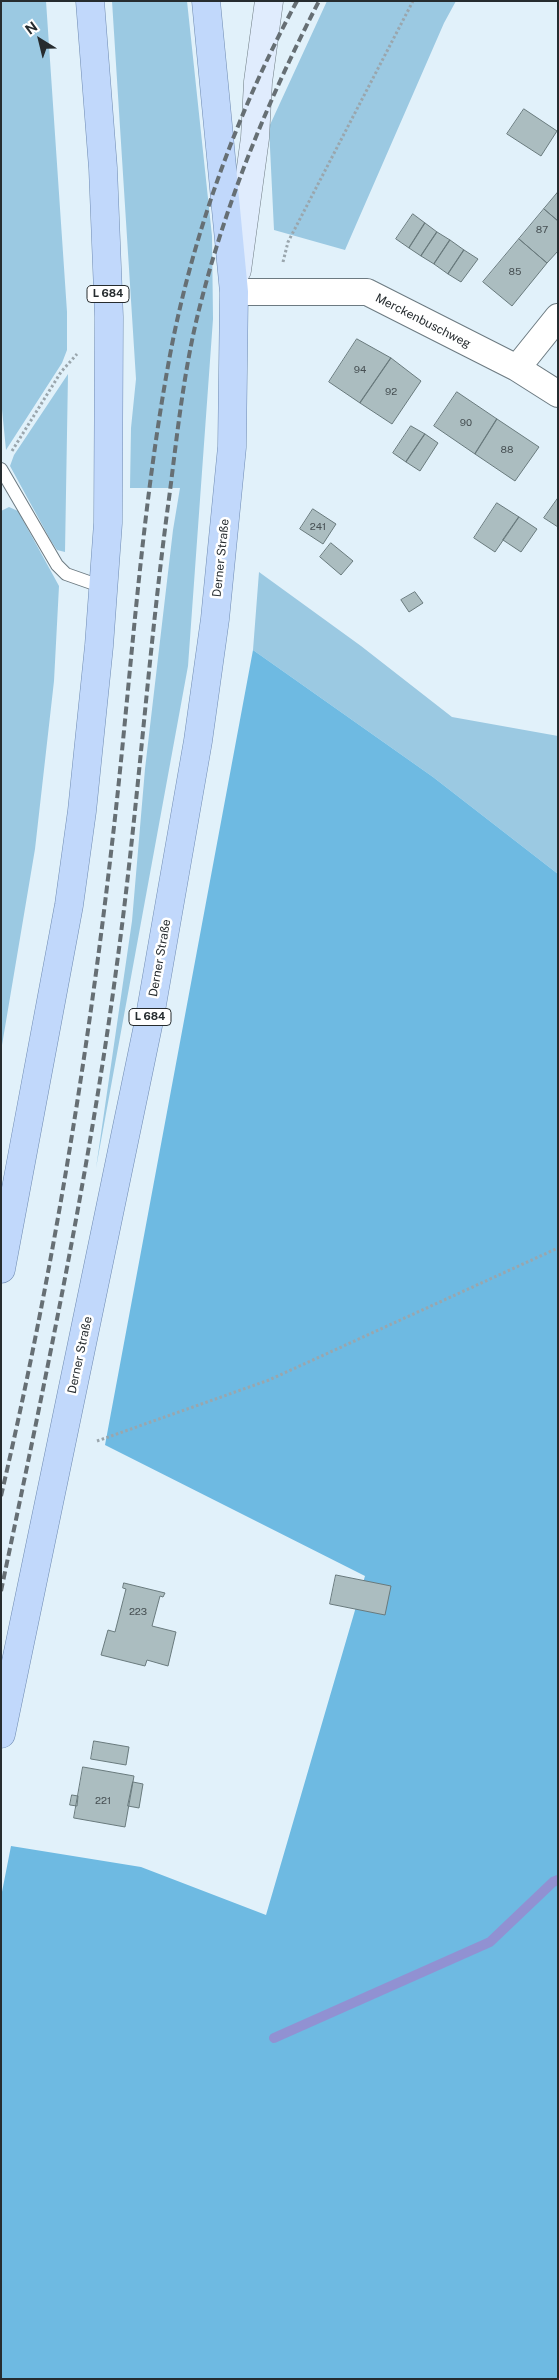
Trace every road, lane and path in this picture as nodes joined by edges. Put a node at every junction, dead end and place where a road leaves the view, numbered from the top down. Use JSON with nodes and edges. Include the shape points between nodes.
{"nodes":[{"id":1,"x":90,"y":1,"type":"edge"},
{"id":2,"x":206,"y":1,"type":"edge"},
{"id":3,"x":269,"y":1,"type":"edge"},
{"id":4,"x":413,"y":1,"type":"edge"},
{"id":5,"x":283,"y":263,"type":"dead end"},
{"id":6,"x":234,"y":292,"type":"junction"},
{"id":7,"x":558,"y":316,"type":"edge"},
{"id":8,"x":109,"y":317,"type":"junction"},
{"id":9,"x":518,"y":368,"type":"junction"},
{"id":10,"x":558,"y":394,"type":"edge"},
{"id":11,"x":11,"y":452,"type":"dead end"},
{"id":12,"x":1,"y":469,"type":"edge"},
{"id":13,"x":103,"y":587,"type":"junction"},
{"id":14,"x":558,"y":1248,"type":"edge"},
{"id":15,"x":1,"y":1269,"type":"edge"},
{"id":16,"x":97,"y":1441,"type":"dead end"},
{"id":17,"x":1,"y":1734,"type":"edge"}],
"edges":[{"from":1,"to":8,"type":"main road","number":"L 684","via":[[103,168]]},
{"from":2,"to":6,"type":"main road","number":"L 684"},
{"from":3,"to":6,"type":"main road"},
{"from":4,"to":5,"type":"path","via":[[288,242]]},
{"from":6,"to":9,"type":"street","name":"Merckenbuschweg","via":[[367,292]]},
{"from":6,"to":17,"type":"main road","name":"Derner Straße","number":"L 684","via":[[232,447],[215,619],[198,741],[148,1026]]},
{"from":7,"to":9,"type":"street"},
{"from":8,"to":11,"type":"path","via":[[60,372]]},
{"from":8,"to":13,"type":"main road","number":"L 684","via":[[108,523]]},
{"from":9,"to":10,"type":"street","name":"Merckenbuschweg"},
{"from":12,"to":13,"type":"lane","via":[[57,565],[66,574]]},
{"from":13,"to":15,"type":"main road","number":"L 684","via":[[70,904]]},
{"from":14,"to":16,"type":"path","via":[[269,1380]]}]}
